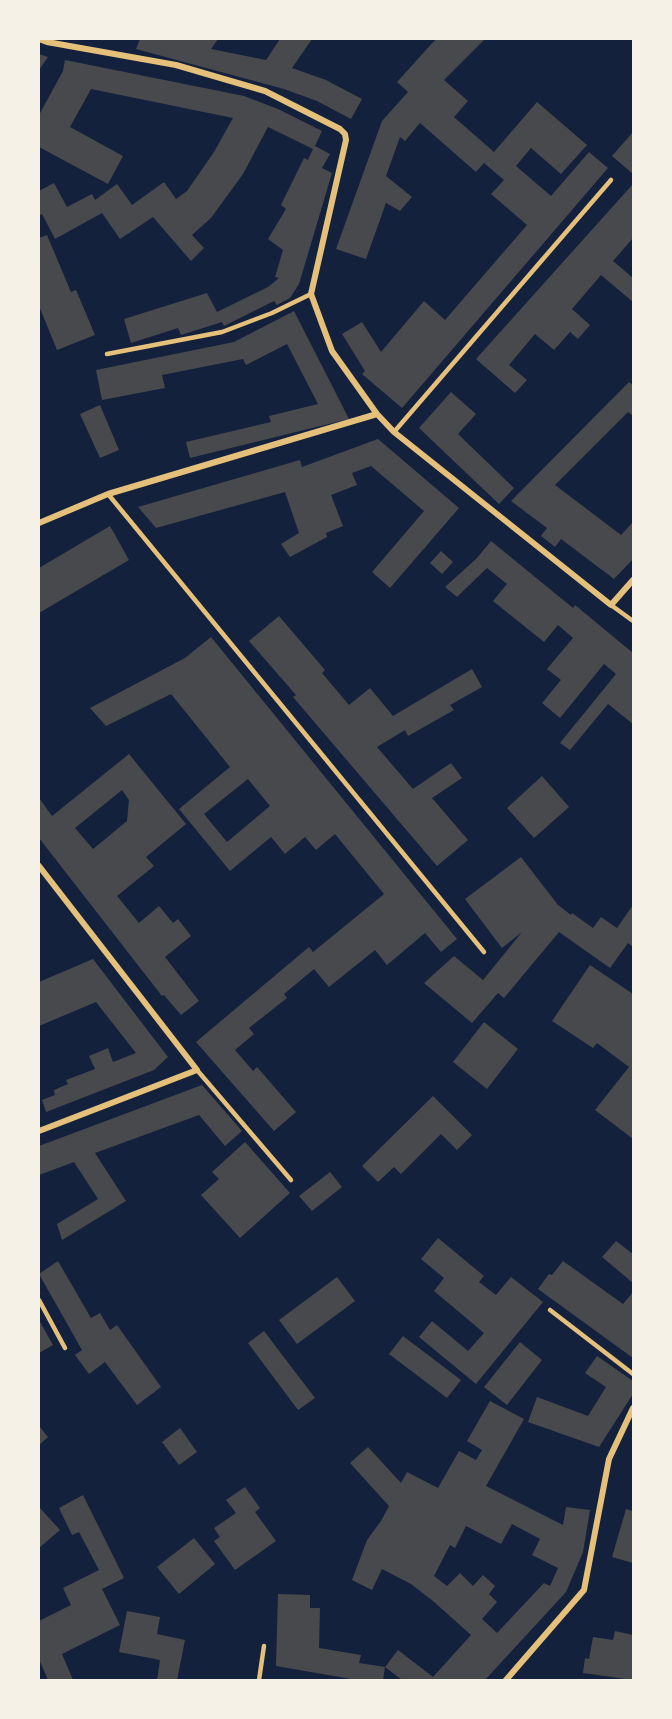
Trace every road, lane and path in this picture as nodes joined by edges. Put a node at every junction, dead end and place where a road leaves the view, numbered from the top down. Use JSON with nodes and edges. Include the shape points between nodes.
{"nodes":[{"id":1,"x":39,"y":39,"type":"edge"},
{"id":2,"x":611,"y":180,"type":"dead end"},
{"id":3,"x":311,"y":294,"type":"junction"},
{"id":4,"x":107,"y":354,"type":"dead end"},
{"id":5,"x":377,"y":414,"type":"junction"},
{"id":6,"x":394,"y":432,"type":"junction"},
{"id":7,"x":108,"y":494,"type":"junction"},
{"id":8,"x":39,"y":524,"type":"edge"},
{"id":9,"x":633,"y":580,"type":"edge"},
{"id":10,"x":611,"y":605,"type":"junction"},
{"id":11,"x":633,"y":621,"type":"edge"},
{"id":12,"x":39,"y":866,"type":"edge"},
{"id":13,"x":484,"y":952,"type":"dead end"},
{"id":14,"x":197,"y":1070,"type":"junction"},
{"id":15,"x":39,"y":1131,"type":"edge"},
{"id":16,"x":291,"y":1180,"type":"dead end"},
{"id":17,"x":39,"y":1300,"type":"edge"},
{"id":18,"x":550,"y":1310,"type":"dead end"},
{"id":19,"x":64,"y":1348,"type":"dead end"},
{"id":20,"x":633,"y":1374,"type":"edge"},
{"id":21,"x":633,"y":1408,"type":"edge"},
{"id":22,"x":264,"y":1646,"type":"dead end"},
{"id":23,"x":259,"y":1680,"type":"edge"},
{"id":24,"x":506,"y":1680,"type":"edge"}],
"edges":[{"from":1,"to":3,"type":"street","via":[[176,65],[265,91],[340,129],[346,140]]},
{"from":2,"to":6,"type":"lane"},
{"from":3,"to":4,"type":"lane","via":[[222,332]]},
{"from":3,"to":5,"type":"street","via":[[332,351]]},
{"from":5,"to":6,"type":"street"},
{"from":5,"to":7,"type":"street"},
{"from":6,"to":10,"type":"street"},
{"from":7,"to":8,"type":"street"},
{"from":7,"to":13,"type":"lane"},
{"from":9,"to":10,"type":"street"},
{"from":10,"to":11,"type":"lane"},
{"from":12,"to":14,"type":"street"},
{"from":14,"to":15,"type":"street"},
{"from":14,"to":16,"type":"lane"},
{"from":17,"to":19,"type":"lane"},
{"from":18,"to":20,"type":"lane"},
{"from":21,"to":24,"type":"street","via":[[609,1459],[584,1590]]},
{"from":22,"to":23,"type":"lane"}]}
